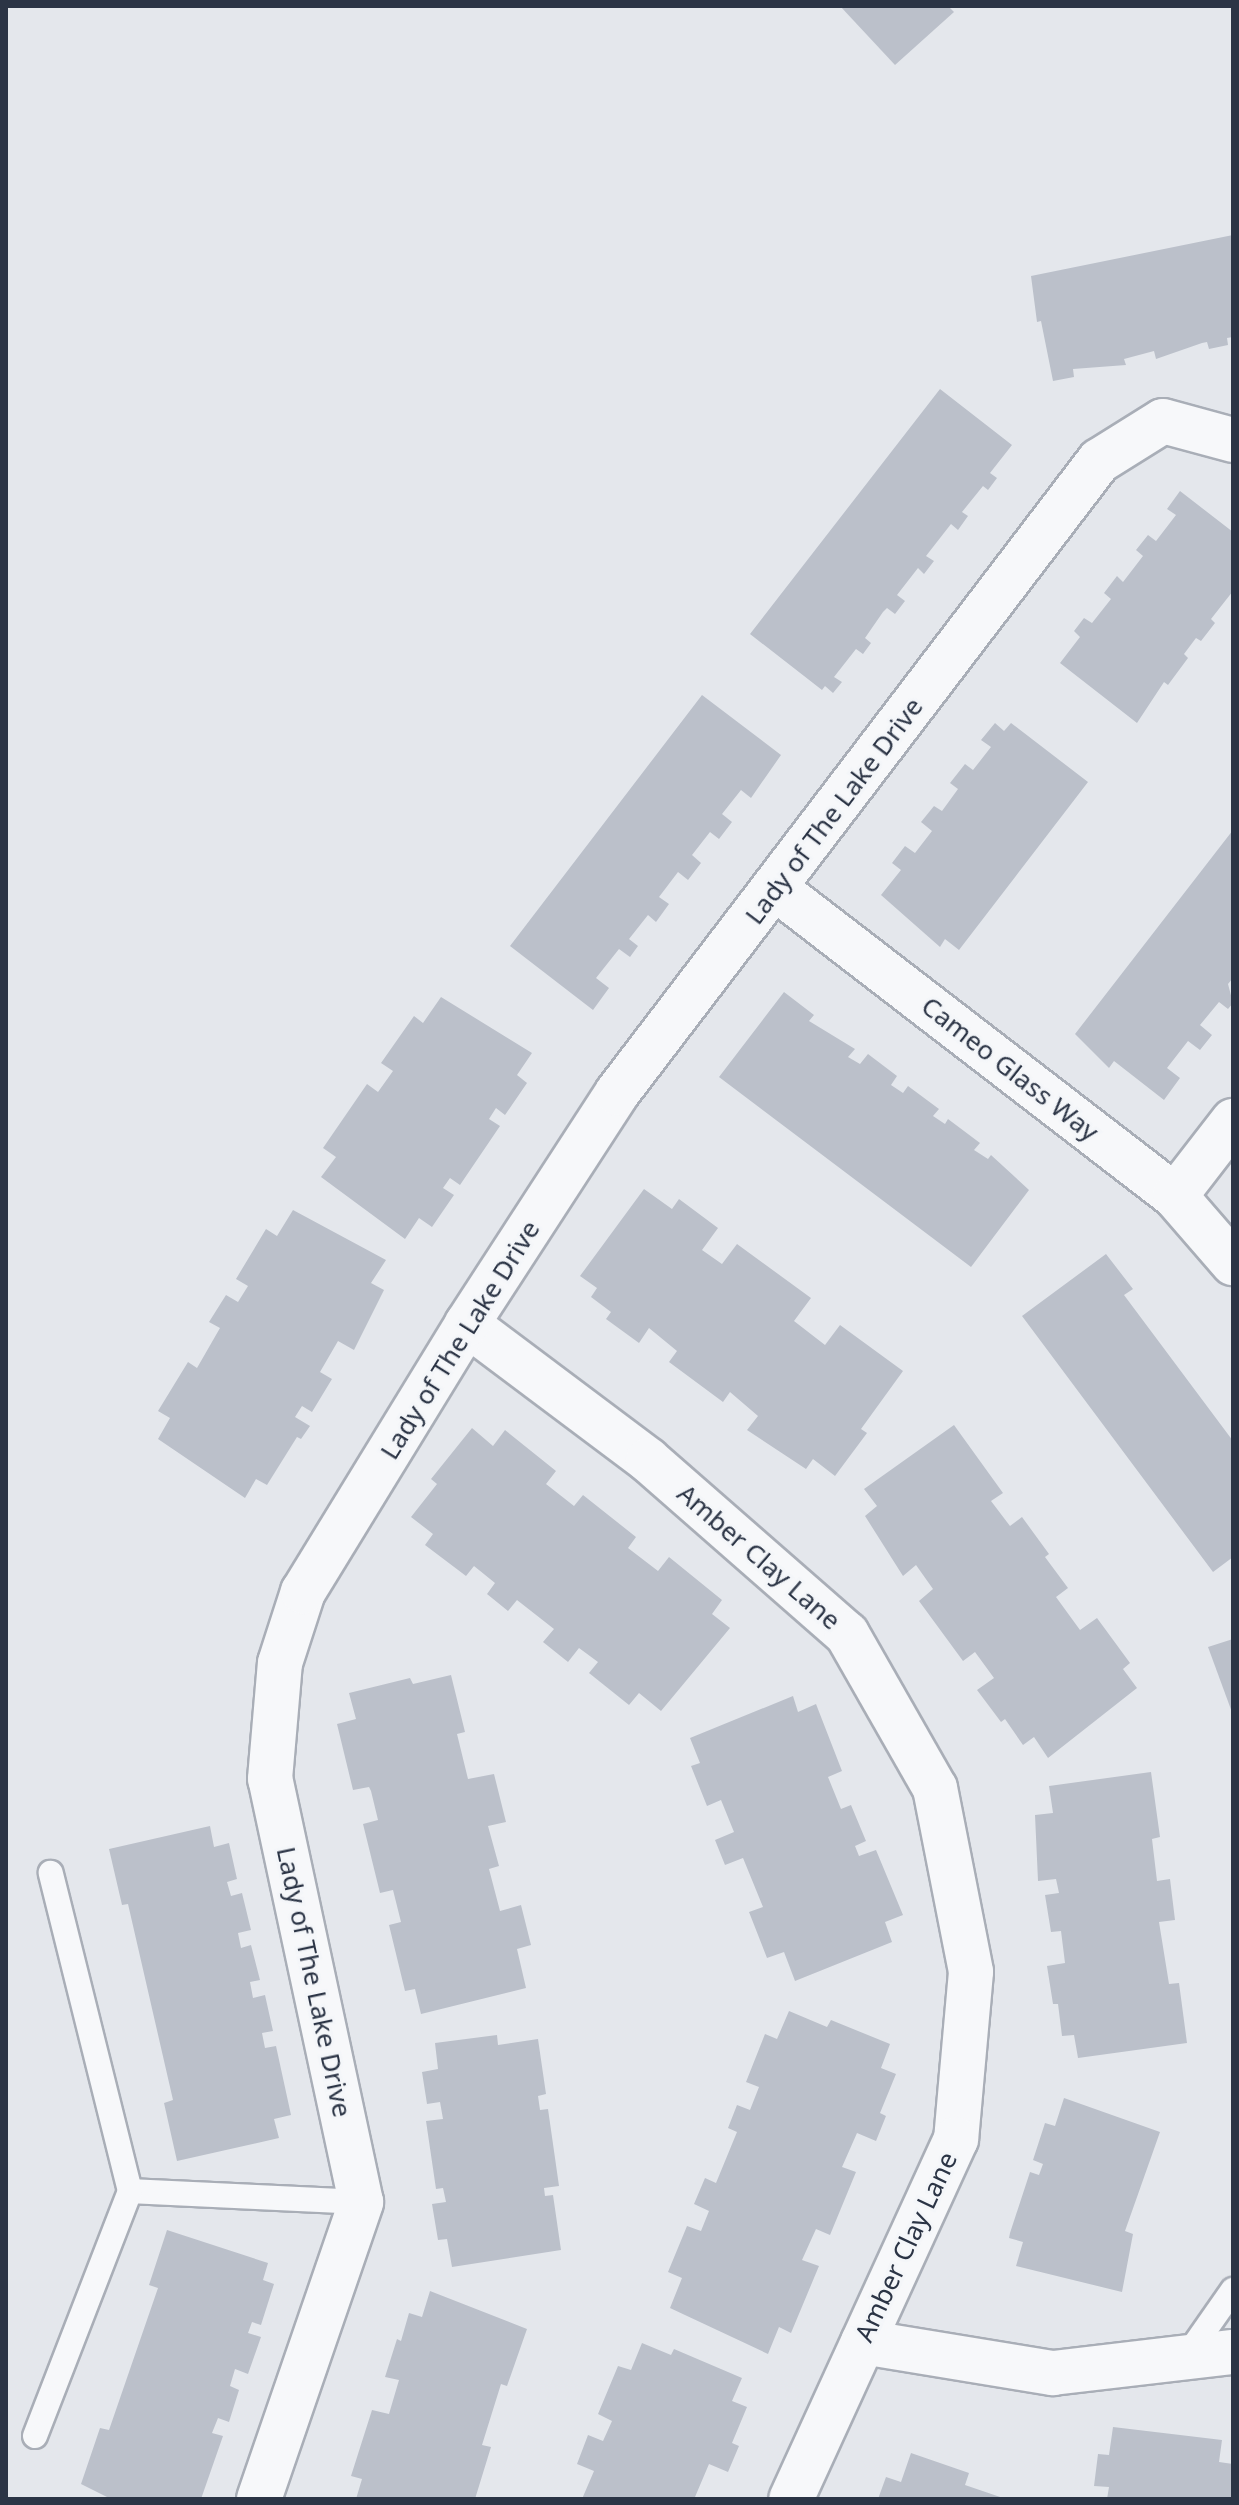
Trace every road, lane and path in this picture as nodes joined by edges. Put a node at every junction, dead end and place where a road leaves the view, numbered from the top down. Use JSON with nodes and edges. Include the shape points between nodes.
{"nodes":[{"id":1,"x":1233,"y":440,"type":"edge"},
{"id":2,"x":775,"y":888,"type":"junction"},
{"id":3,"x":1233,"y":1121,"type":"edge"},
{"id":4,"x":1175,"y":1196,"type":"junction"},
{"id":5,"x":1233,"y":1263,"type":"edge"},
{"id":6,"x":467,"y":1324,"type":"junction"},
{"id":7,"x":51,"y":1873,"type":"dead end"},
{"id":8,"x":130,"y":2191,"type":"junction"},
{"id":9,"x":361,"y":2202,"type":"junction"},
{"id":10,"x":1233,"y":2290,"type":"edge"},
{"id":11,"x":863,"y":2342,"type":"junction"},
{"id":12,"x":1233,"y":2352,"type":"edge"},
{"id":13,"x":1186,"y":2357,"type":"junction"},
{"id":14,"x":35,"y":2436,"type":"dead end"},
{"id":15,"x":259,"y":2499,"type":"edge"},
{"id":16,"x":791,"y":2499,"type":"edge"}],
"edges":[{"from":1,"to":2,"type":"street","name":"Lady of The Lake Drive","via":[[1163,421],[1099,461]]},
{"from":2,"to":4,"type":"street","name":"Cameo Glass Way"},
{"from":2,"to":6,"type":"street","name":"Lady of The Lake Drive","via":[[617,1093]]},
{"from":3,"to":4,"type":"street"},
{"from":4,"to":5,"type":"street","name":"Cameo Glass Way"},
{"from":6,"to":9,"type":"street","name":"Lady of The Lake Drive","via":[[303,1592],[280,1663],[270,1779]]},
{"from":6,"to":11,"type":"street","name":"Amber Clay Lane","via":[[648,1460],[847,1634],[935,1788],[971,1972],[956,2139]]},
{"from":7,"to":8,"type":"lane"},
{"from":8,"to":9,"type":"lane"},
{"from":8,"to":14,"type":"lane"},
{"from":9,"to":15,"type":"street"},
{"from":10,"to":13,"type":"lane"},
{"from":11,"to":13,"type":"street","via":[[1053,2373]]},
{"from":11,"to":16,"type":"street","name":"Amber Clay Lane"},
{"from":12,"to":13,"type":"street"}]}
